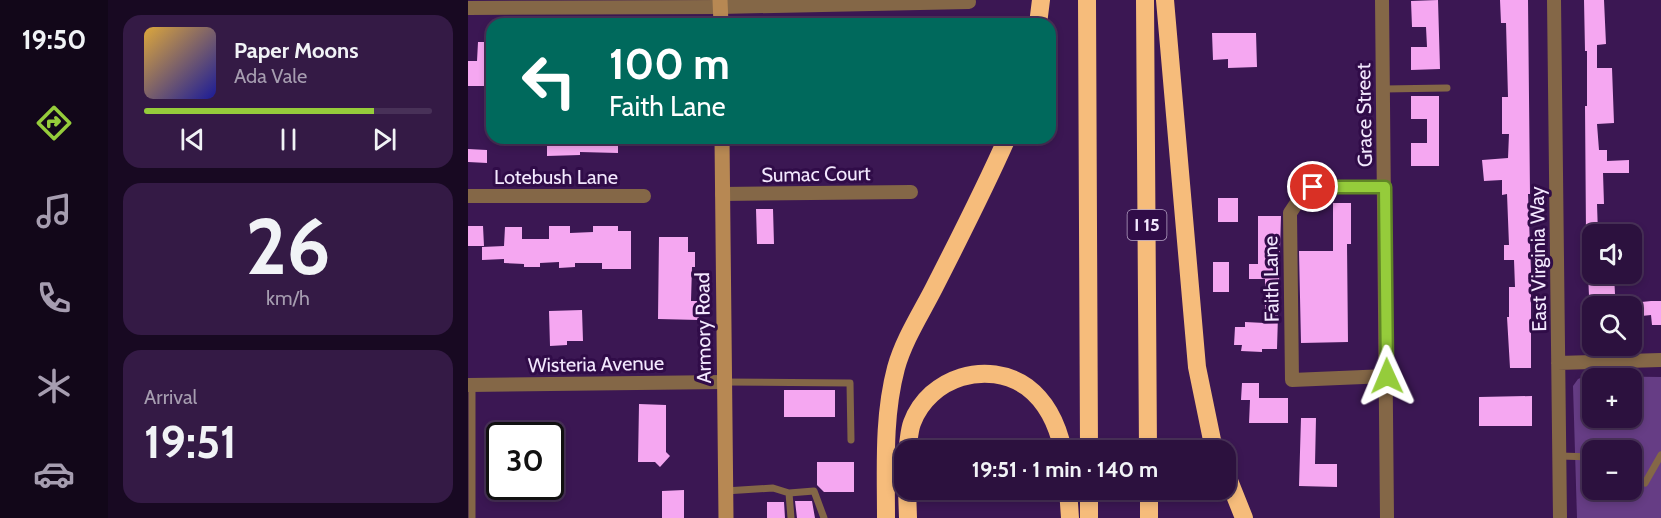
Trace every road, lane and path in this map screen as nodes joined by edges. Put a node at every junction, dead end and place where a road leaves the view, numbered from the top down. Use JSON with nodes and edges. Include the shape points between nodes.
{"nodes":[{"id":1,"x":1041,"y":0,"type":"edge"},
{"id":2,"x":1087,"y":0,"type":"edge"},
{"id":3,"x":1145,"y":0,"type":"edge"},
{"id":4,"x":1165,"y":0,"type":"edge"},
{"id":5,"x":1382,"y":0,"type":"edge"},
{"id":6,"x":1554,"y":0,"type":"edge"},
{"id":7,"x":969,"y":2,"type":"dead end"},
{"id":8,"x":720,"y":4,"type":"edge"},
{"id":9,"x":468,"y":8,"type":"edge"},
{"id":10,"x":1039,"y":18,"type":"edge"},
{"id":11,"x":1447,"y":88,"type":"dead end"},
{"id":12,"x":1384,"y":89,"type":"junction"},
{"id":13,"x":722,"y":144,"type":"edge"},
{"id":14,"x":1004,"y":144,"type":"edge"},
{"id":15,"x":1385,"y":187,"type":"junction"},
{"id":16,"x":911,"y":192,"type":"dead end"},
{"id":17,"x":722,"y":194,"type":"junction"},
{"id":18,"x":468,"y":196,"type":"edge"},
{"id":19,"x":644,"y":196,"type":"dead end"},
{"id":20,"x":1661,"y":360,"type":"edge"},
{"id":21,"x":1558,"y":363,"type":"junction"},
{"id":22,"x":1387,"y":376,"type":"junction"},
{"id":23,"x":724,"y":382,"type":"junction"},
{"id":24,"x":470,"y":385,"type":"edge"},
{"id":25,"x":851,"y":440,"type":"dead end"},
{"id":26,"x":909,"y":440,"type":"edge"},
{"id":27,"x":1061,"y":440,"type":"edge"},
{"id":28,"x":1089,"y":440,"type":"edge"},
{"id":29,"x":1148,"y":440,"type":"edge"},
{"id":30,"x":1212,"y":440,"type":"edge"},
{"id":31,"x":1559,"y":456,"type":"junction"},
{"id":32,"x":1661,"y":456,"type":"edge"},
{"id":33,"x":1582,"y":457,"type":"edge"},
{"id":34,"x":1642,"y":481,"type":"edge"},
{"id":35,"x":725,"y":491,"type":"junction"},
{"id":36,"x":789,"y":493,"type":"junction"},
{"id":37,"x":1236,"y":496,"type":"edge"},
{"id":38,"x":907,"y":500,"type":"edge"},
{"id":39,"x":1069,"y":500,"type":"edge"},
{"id":40,"x":1089,"y":500,"type":"edge"},
{"id":41,"x":1149,"y":500,"type":"edge"},
{"id":42,"x":1244,"y":515,"type":"edge"},
{"id":43,"x":472,"y":518,"type":"edge"},
{"id":44,"x":726,"y":518,"type":"edge"},
{"id":45,"x":791,"y":518,"type":"edge"},
{"id":46,"x":824,"y":518,"type":"edge"},
{"id":47,"x":886,"y":518,"type":"edge"},
{"id":48,"x":908,"y":518,"type":"edge"},
{"id":49,"x":1070,"y":518,"type":"edge"},
{"id":50,"x":1089,"y":518,"type":"edge"},
{"id":51,"x":1149,"y":518,"type":"edge"},
{"id":52,"x":1387,"y":518,"type":"edge"},
{"id":53,"x":1560,"y":518,"type":"edge"}],
"edges":[{"from":1,"to":10,"type":"highway"},
{"from":2,"to":28,"type":"highway"},
{"from":3,"to":29,"type":"highway","number":"I 15"},
{"from":4,"to":30,"type":"highway","via":[[1197,367]]},
{"from":5,"to":12,"type":"street","name":"Grace Street"},
{"from":6,"to":21,"type":"street","name":"East Virginia Way"},
{"from":7,"to":8,"type":"street"},
{"from":8,"to":9,"type":"street"},
{"from":11,"to":12,"type":"lane"},
{"from":12,"to":15,"type":"street","name":"Grace Street"},
{"from":13,"to":17,"type":"street","name":"Armory Road"},
{"from":14,"to":47,"type":"highway","via":[[896,367],[886,439]]},
{"from":15,"to":22,"type":"street","name":"Grace Street"},
{"from":15,"to":22,"type":"street","name":"Faith Lane","via":[[1313,187],[1290,213],[1292,380]]},
{"from":16,"to":17,"type":"street","name":"Sumac Court"},
{"from":17,"to":23,"type":"street","name":"Armory Road"},
{"from":18,"to":19,"type":"street","name":"Lotebush Lane"},
{"from":20,"to":21,"type":"street"},
{"from":21,"to":31,"type":"street","name":"East Virginia Way"},
{"from":22,"to":52,"type":"street","name":"Grace Street"},
{"from":23,"to":24,"type":"street","name":"Wisteria Avenue"},
{"from":23,"to":25,"type":"lane","via":[[850,383]]},
{"from":23,"to":35,"type":"street","name":"Armory Road"},
{"from":24,"to":43,"type":"lane"},
{"from":26,"to":27,"type":"highway","via":[[913,422],[928,397],[946,382],[967,374],[1010,378],[1028,388],[1042,401]]},
{"from":31,"to":33,"type":"lane"},
{"from":31,"to":53,"type":"street","name":"East Virginia Way"},
{"from":32,"to":34,"type":"lane","via":[[1645,483]]},
{"from":35,"to":36,"type":"lane","via":[[773,489]]},
{"from":35,"to":44,"type":"street","name":"Armory Road"},
{"from":36,"to":45,"type":"lane"},
{"from":36,"to":46,"type":"lane","via":[[814,491]]},
{"from":37,"to":42,"type":"highway"},
{"from":38,"to":48,"type":"highway"},
{"from":39,"to":49,"type":"highway"},
{"from":40,"to":50,"type":"highway"},
{"from":41,"to":51,"type":"highway"}]}
